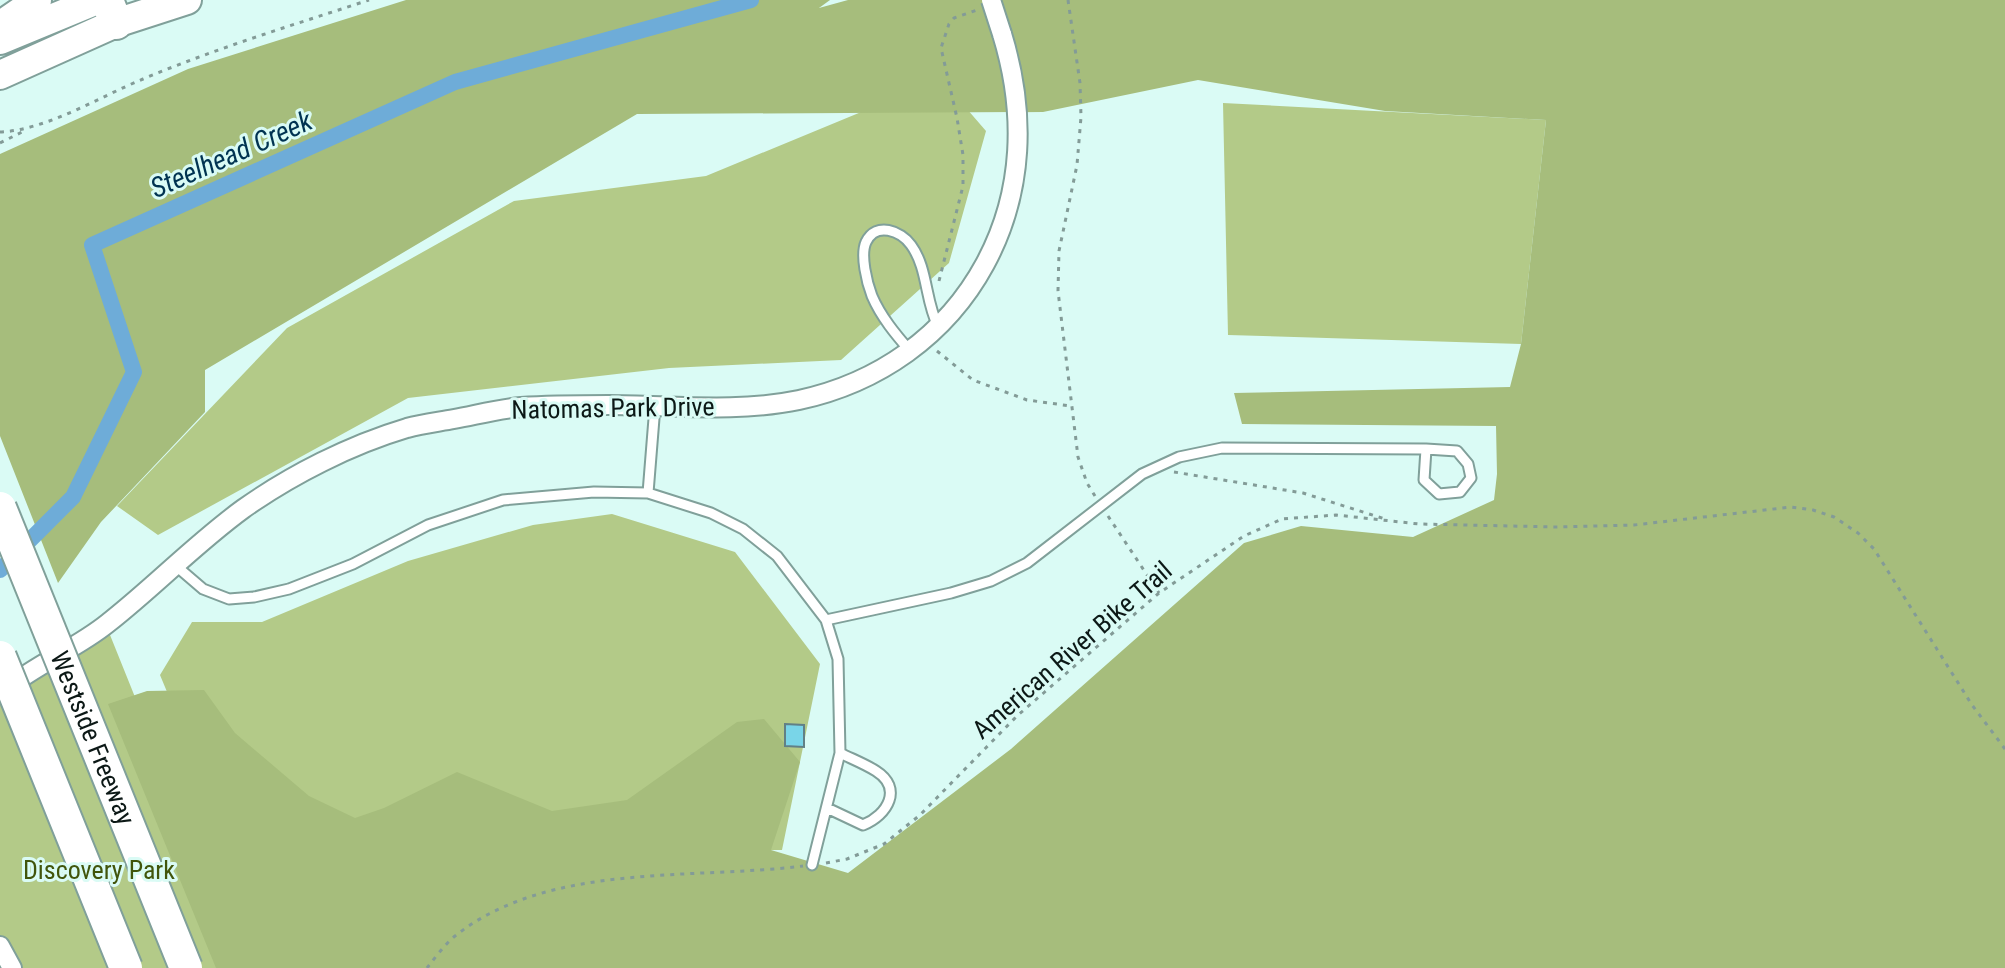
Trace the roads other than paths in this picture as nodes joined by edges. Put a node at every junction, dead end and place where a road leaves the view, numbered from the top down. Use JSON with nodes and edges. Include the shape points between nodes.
{"nodes":[{"id":1,"x":35,"y":0,"type":"edge"},
{"id":2,"x":187,"y":0,"type":"edge"},
{"id":3,"x":985,"y":5,"type":"edge"},
{"id":4,"x":117,"y":8,"type":"edge"},
{"id":5,"x":0,"y":28,"type":"edge"},
{"id":6,"x":0,"y":40,"type":"edge"},
{"id":7,"x":0,"y":75,"type":"edge"},
{"id":8,"x":938,"y":326,"type":"junction"},
{"id":9,"x":917,"y":346,"type":"junction"},
{"id":10,"x":655,"y":406,"type":"junction"},
{"id":11,"x":1426,"y":449,"type":"junction"},
{"id":12,"x":648,"y":493,"type":"junction"},
{"id":13,"x":0,"y":508,"type":"edge"},
{"id":14,"x":175,"y":564,"type":"junction"},
{"id":15,"x":826,"y":620,"type":"junction"},
{"id":16,"x":0,"y":657,"type":"edge"},
{"id":17,"x":0,"y":694,"type":"edge"},
{"id":18,"x":840,"y":753,"type":"junction"},
{"id":19,"x":827,"y":808,"type":"junction"},
{"id":20,"x":812,"y":865,"type":"road end"},
{"id":21,"x":0,"y":946,"type":"edge"},
{"id":22,"x":12,"y":968,"type":"edge"},
{"id":23,"x":126,"y":968,"type":"edge"},
{"id":24,"x":186,"y":968,"type":"edge"}],
"edges":[{"from":1,"to":5,"type":"highway"},
{"from":2,"to":4,"type":"main road"},
{"from":3,"to":8,"type":"street","name":"Natomas Park Drive","bridge":true,"via":[[1002,34],[1010,63],[1019,136],[1017,171],[995,245],[973,285]]},
{"from":4,"to":6,"type":"main road"},
{"from":4,"to":7,"type":"main road"},
{"from":8,"to":9,"type":"street","name":"Natomas Park Drive"},
{"from":8,"to":9,"type":"lane","via":[[914,248],[902,234],[885,229],[873,233],[865,243],[872,296],[891,329]]},
{"from":9,"to":10,"type":"street","name":"Natomas Park Drive","via":[[875,374],[797,401]]},
{"from":10,"to":12,"type":"lane"},
{"from":10,"to":14,"type":"street","name":"Natomas Park Drive","via":[[518,407],[407,428],[323,462],[244,509]]},
{"from":11,"to":11,"type":"lane","via":[[1457,451],[1468,464],[1471,478],[1460,492],[1439,494],[1424,480]]},
{"from":11,"to":15,"type":"lane","via":[[1222,448],[1179,457],[1142,474],[1027,563],[991,581]]},
{"from":12,"to":14,"type":"lane","via":[[503,500],[428,525],[353,564],[289,589],[254,597],[229,599],[203,589]]},
{"from":12,"to":15,"type":"lane","via":[[743,529],[777,556]]},
{"from":13,"to":24,"type":"highway","name":"Westside Freeway","bridge":true},
{"from":14,"to":17,"type":"street","name":"Natomas Park Drive","via":[[106,625]]},
{"from":15,"to":18,"type":"lane","via":[[838,659]]},
{"from":16,"to":23,"type":"highway","bridge":true},
{"from":18,"to":19,"type":"lane"},
{"from":18,"to":19,"type":"lane","via":[[885,779],[890,793],[887,809],[863,825]]},
{"from":19,"to":20,"type":"lane"},
{"from":21,"to":22,"type":"street"}]}
